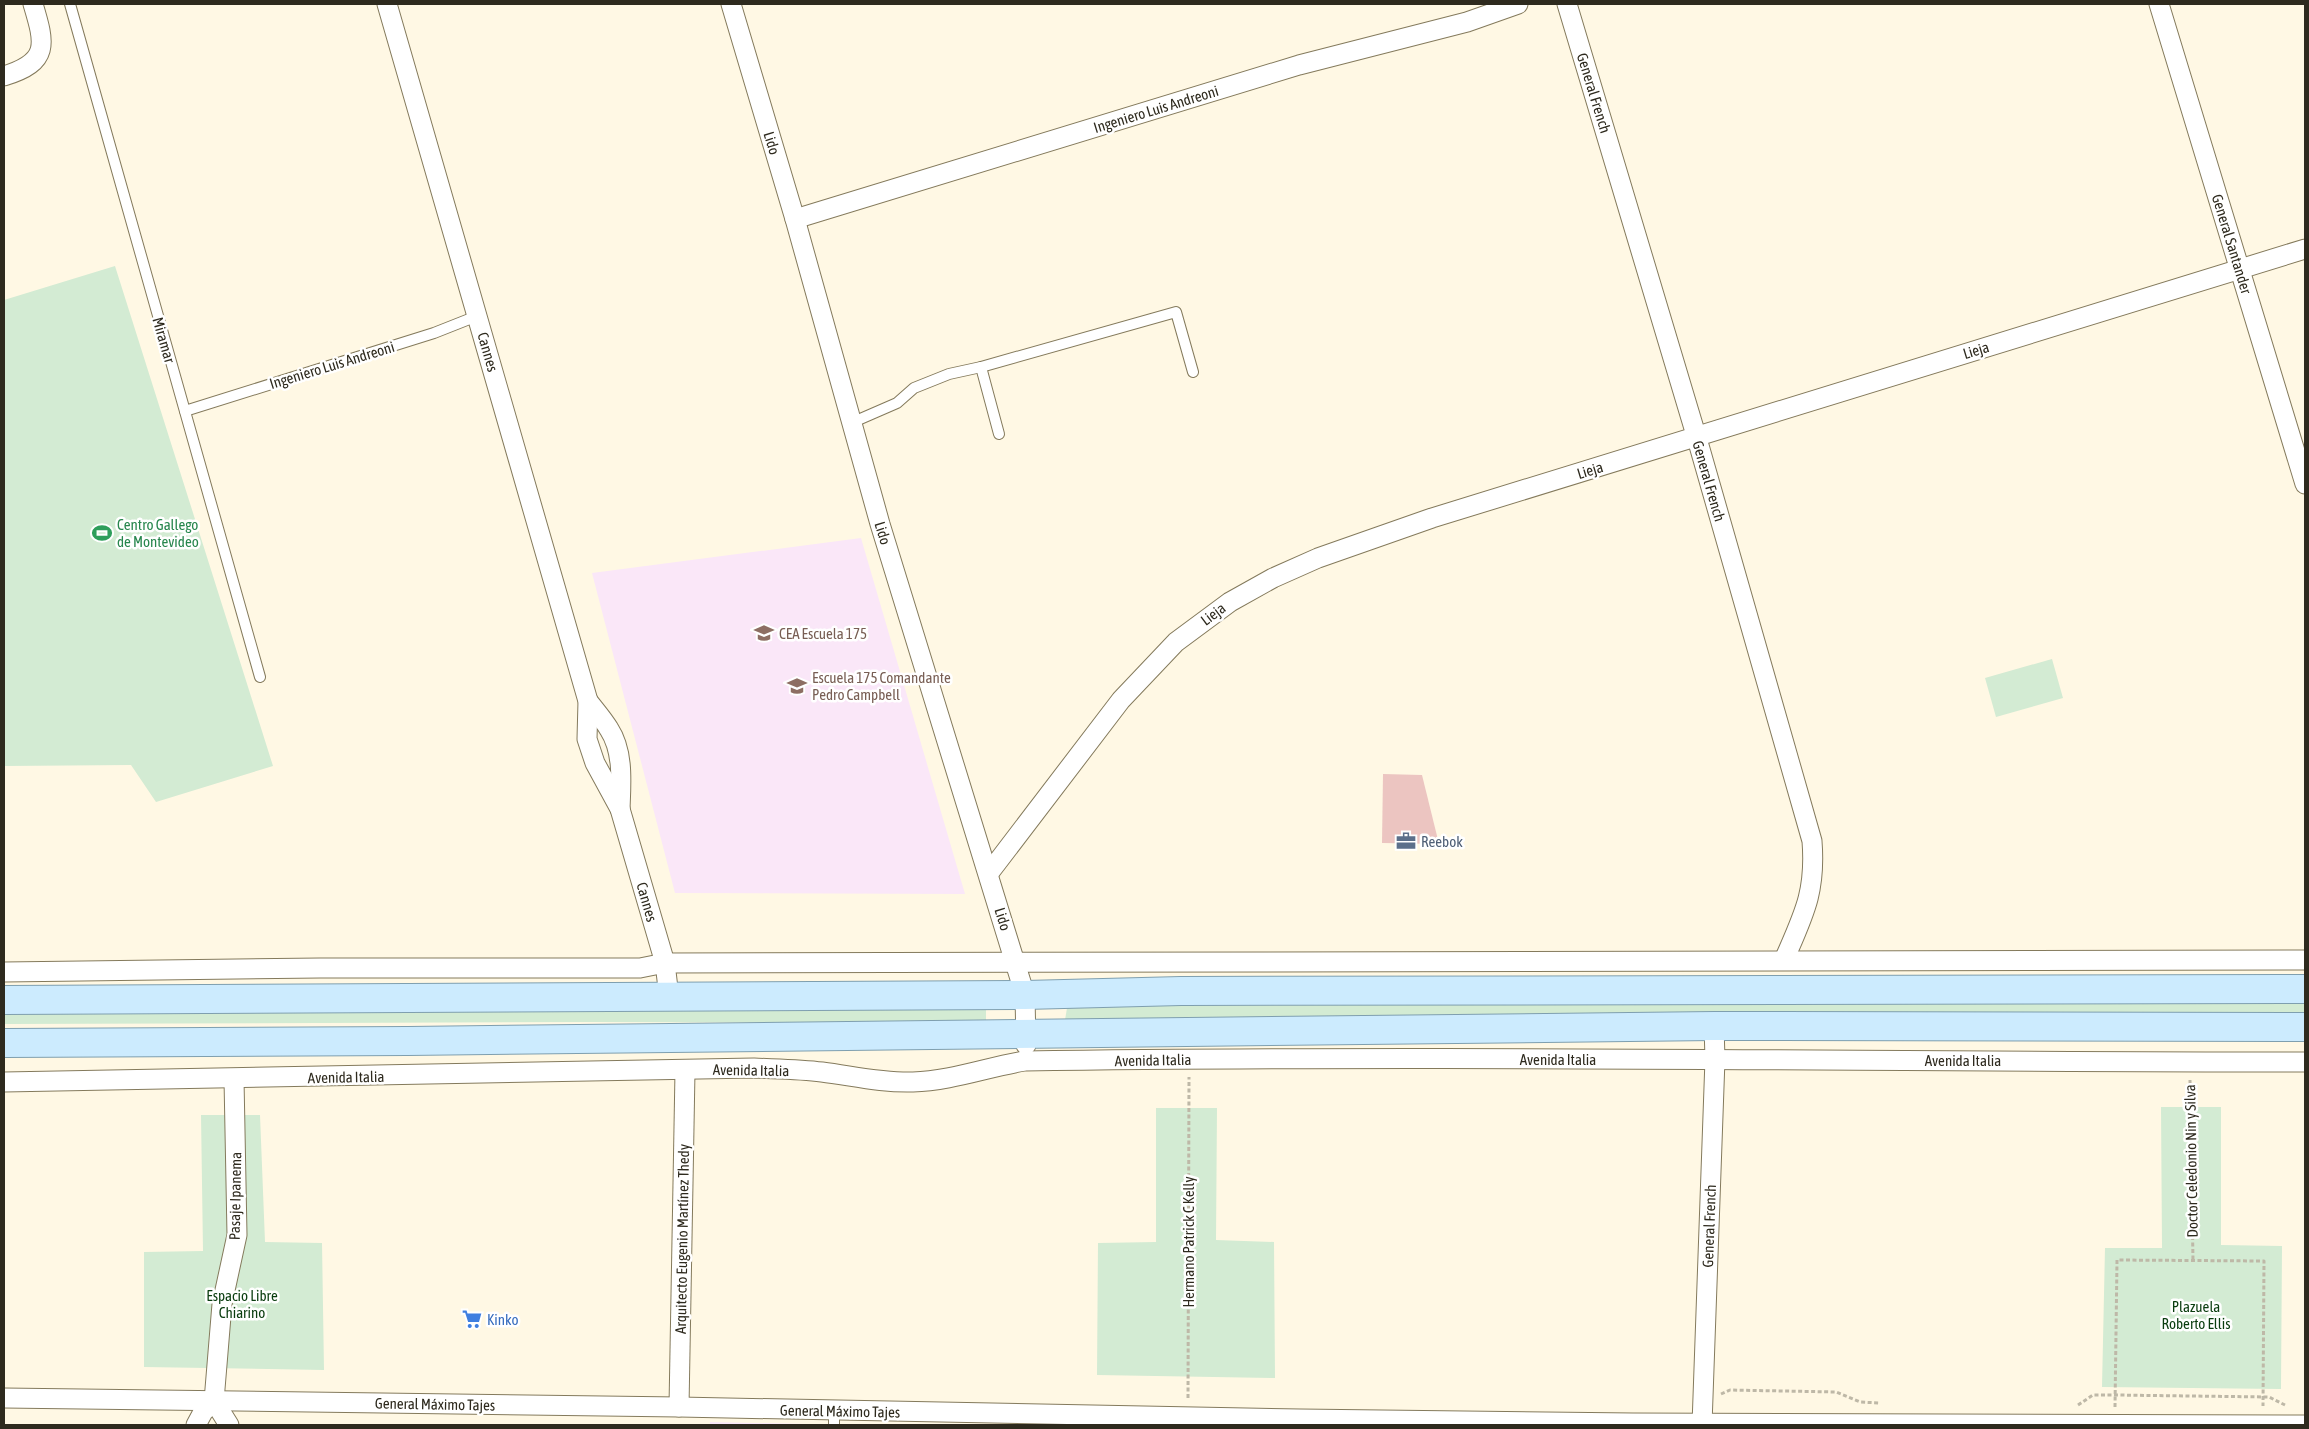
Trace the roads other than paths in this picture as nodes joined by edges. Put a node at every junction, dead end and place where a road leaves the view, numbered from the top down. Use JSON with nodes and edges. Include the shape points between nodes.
{"nodes":[{"id":1,"x":33,"y":4,"type":"edge"},
{"id":2,"x":70,"y":4,"type":"edge"},
{"id":3,"x":387,"y":4,"type":"edge"},
{"id":4,"x":731,"y":4,"type":"edge"},
{"id":5,"x":1518,"y":4,"type":"edge"},
{"id":6,"x":1567,"y":4,"type":"edge"},
{"id":7,"x":2159,"y":4,"type":"edge"},
{"id":8,"x":4,"y":76,"type":"edge"},
{"id":9,"x":795,"y":219,"type":"junction"},
{"id":10,"x":2305,"y":249,"type":"edge"},
{"id":11,"x":2240,"y":269,"type":"junction"},
{"id":12,"x":478,"y":316,"type":"junction"},
{"id":13,"x":981,"y":367,"type":"junction"},
{"id":14,"x":1193,"y":372,"type":"dead end"},
{"id":15,"x":185,"y":411,"type":"junction"},
{"id":16,"x":851,"y":423,"type":"junction"},
{"id":17,"x":999,"y":434,"type":"dead end"},
{"id":18,"x":1696,"y":435,"type":"junction"},
{"id":19,"x":2305,"y":484,"type":"edge"},
{"id":20,"x":260,"y":677,"type":"dead end"},
{"id":21,"x":588,"y":701,"type":"junction"},
{"id":22,"x":620,"y":810,"type":"junction"},
{"id":23,"x":989,"y":873,"type":"junction"},
{"id":24,"x":1784,"y":960,"type":"junction"},
{"id":25,"x":2305,"y":960,"type":"edge"},
{"id":26,"x":665,"y":963,"type":"junction"},
{"id":27,"x":1016,"y":963,"type":"junction"},
{"id":28,"x":4,"y":972,"type":"edge"},
{"id":29,"x":2305,"y":988,"type":"edge"},
{"id":30,"x":1025,"y":995,"type":"junction"},
{"id":31,"x":669,"y":996,"type":"junction"},
{"id":32,"x":4,"y":1000,"type":"edge"},
{"id":33,"x":1714,"y":1026,"type":"junction"},
{"id":34,"x":2305,"y":1027,"type":"edge"},
{"id":35,"x":1026,"y":1032,"type":"junction"},
{"id":36,"x":4,"y":1043,"type":"edge"},
{"id":37,"x":1715,"y":1059,"type":"junction"},
{"id":38,"x":1026,"y":1061,"type":"junction"},
{"id":39,"x":2305,"y":1062,"type":"edge"},
{"id":40,"x":685,"y":1070,"type":"junction"},
{"id":41,"x":234,"y":1079,"type":"junction"},
{"id":42,"x":4,"y":1082,"type":"edge"},
{"id":43,"x":4,"y":1398,"type":"edge"},
{"id":44,"x":214,"y":1401,"type":"junction"},
{"id":45,"x":679,"y":1407,"type":"junction"},
{"id":46,"x":834,"y":1418,"type":"edge"},
{"id":47,"x":985,"y":1420,"type":"edge"},
{"id":48,"x":1187,"y":1421,"type":"edge"},
{"id":49,"x":1702,"y":1424,"type":"edge"},
{"id":50,"x":2192,"y":1424,"type":"edge"},
{"id":51,"x":196,"y":1425,"type":"edge"},
{"id":52,"x":229,"y":1425,"type":"edge"},
{"id":53,"x":2305,"y":1425,"type":"edge"}],
"edges":[{"from":1,"to":8,"type":"street","via":[[42,34],[39,55],[32,65]]},
{"from":2,"to":15,"type":"lane","name":"Miramar"},
{"from":3,"to":12,"type":"street","name":"Cannes"},
{"from":4,"to":9,"type":"street","name":"Lido"},
{"from":5,"to":9,"type":"street","name":"Ingeniero Luis Andreoni","via":[[1467,22],[1299,65]]},
{"from":6,"to":18,"type":"street","name":"General French"},
{"from":7,"to":11,"type":"street","name":"General Santander"},
{"from":9,"to":16,"type":"street","name":"Lido"},
{"from":10,"to":11,"type":"street","name":"Lieja"},
{"from":11,"to":18,"type":"street","name":"Lieja"},
{"from":11,"to":19,"type":"street","name":"General Santander"},
{"from":12,"to":15,"type":"lane","name":"Ingeniero Luis Andreoni","via":[[425,336]]},
{"from":12,"to":21,"type":"street","name":"Cannes"},
{"from":13,"to":14,"type":"lane","via":[[1176,312]]},
{"from":13,"to":16,"type":"lane","via":[[949,374],[914,388],[897,403]]},
{"from":13,"to":17,"type":"lane"},
{"from":15,"to":20,"type":"lane","name":"Miramar"},
{"from":16,"to":23,"type":"street","name":"Lido"},
{"from":18,"to":23,"type":"street","name":"Lieja","via":[[1379,535],[1273,578],[1230,602],[1176,642],[1121,700]]},
{"from":18,"to":24,"type":"street","name":"General French","via":[[1812,841],[1814,869],[1810,895]]},
{"from":21,"to":22,"type":"street","name":"Cannes","via":[[587,739],[595,763]]},
{"from":21,"to":22,"type":"street","name":"Cannes","via":[[610,730],[618,750]]},
{"from":22,"to":26,"type":"street","name":"Cannes"},
{"from":23,"to":27,"type":"street","name":"Lido"},
{"from":24,"to":25,"type":"street"},
{"from":24,"to":27,"type":"street"},
{"from":26,"to":27,"type":"street"},
{"from":26,"to":28,"type":"street","via":[[640,968]]},
{"from":26,"to":31,"type":"street","name":"Cannes"},
{"from":27,"to":30,"type":"street","name":"Lido"},
{"from":29,"to":30,"type":"main road","via":[[1181,991]]},
{"from":30,"to":31,"type":"main road"},
{"from":30,"to":35,"type":"street","name":"Lido"},
{"from":31,"to":32,"type":"main road"},
{"from":33,"to":34,"type":"main road","name":"Avenida Italia"},
{"from":33,"to":35,"type":"main road","name":"Avenida Italia"},
{"from":33,"to":37,"type":"street","name":"General French"},
{"from":35,"to":36,"type":"main road","name":"Avenida Italia"},
{"from":35,"to":38,"type":"street","name":"Lido"},
{"from":37,"to":38,"type":"street","name":"Avenida Italia"},
{"from":37,"to":39,"type":"street","name":"Avenida Italia"},
{"from":37,"to":49,"type":"street","name":"General French"},
{"from":38,"to":40,"type":"street","name":"Avenida Italia","via":[[940,1080],[913,1082],[881,1082],[821,1072],[762,1068]]},
{"from":40,"to":41,"type":"street","name":"Avenida Italia"},
{"from":40,"to":45,"type":"street","name":"Arquitecto Eugenio Martínez Thedy"},
{"from":41,"to":42,"type":"street","name":"Avenida Italia"},
{"from":41,"to":44,"type":"street","name":"Pasaje Ipanema","via":[[237,1235],[222,1304]]},
{"from":43,"to":44,"type":"street","name":"General Máximo Tajes"},
{"from":44,"to":45,"type":"street","name":"General Máximo Tajes"},
{"from":44,"to":51,"type":"street"},
{"from":44,"to":52,"type":"street"},
{"from":45,"to":46,"type":"street","name":"General Máximo Tajes"},
{"from":46,"to":47,"type":"street","name":"General Máximo Tajes"},
{"from":47,"to":48,"type":"street","name":"General Máximo Tajes"},
{"from":48,"to":49,"type":"street","name":"General Máximo Tajes"},
{"from":49,"to":50,"type":"street","name":"General Máximo Tajes"},
{"from":50,"to":53,"type":"street","name":"General Máximo Tajes"}]}
